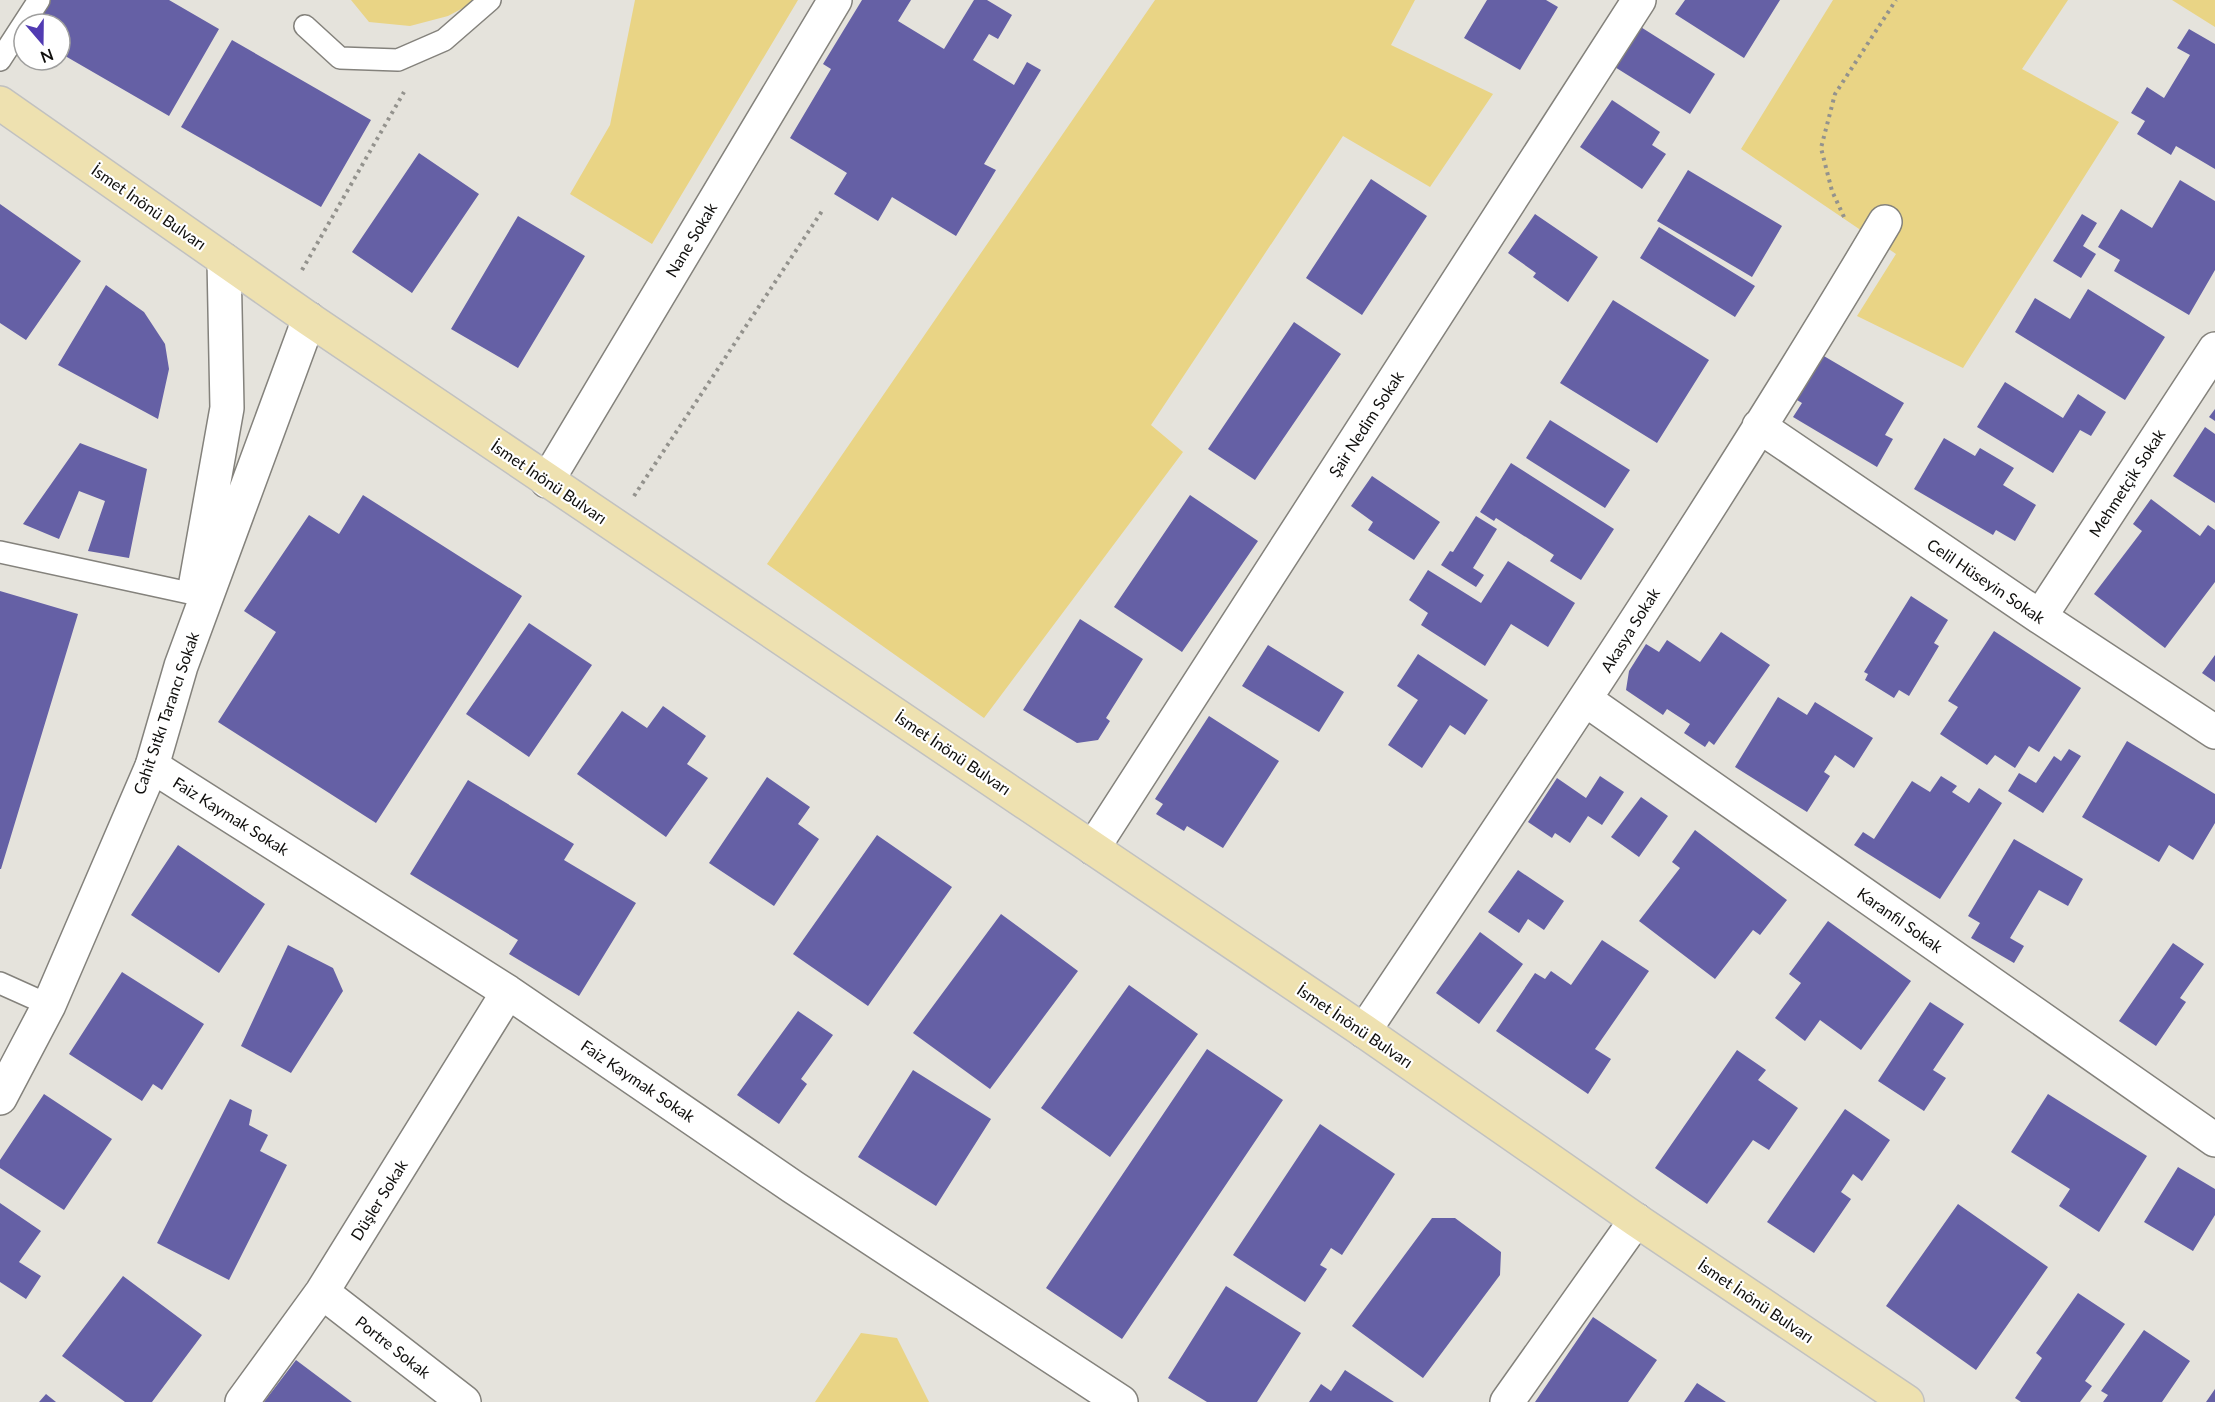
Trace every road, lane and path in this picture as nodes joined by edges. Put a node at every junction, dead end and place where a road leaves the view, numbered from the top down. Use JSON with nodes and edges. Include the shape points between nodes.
{"nodes":[{"id":1,"x":39,"y":0,"type":"edge"},
{"id":2,"x":490,"y":0,"type":"edge"},
{"id":3,"x":835,"y":0,"type":"edge"},
{"id":4,"x":1639,"y":0,"type":"edge"},
{"id":5,"x":1896,"y":0,"type":"edge"},
{"id":6,"x":305,"y":26,"type":"dead end"},
{"id":7,"x":430,"y":47,"type":"junction"},
{"id":8,"x":0,"y":60,"type":"edge"},
{"id":9,"x":3,"y":110,"type":"edge"},
{"id":10,"x":822,"y":211,"type":"dead end"},
{"id":11,"x":1877,"y":234,"type":"joint"},
{"id":12,"x":224,"y":260,"type":"junction"},
{"id":13,"x":297,"y":310,"type":"junction"},
{"id":14,"x":2215,"y":349,"type":"edge"},
{"id":15,"x":1759,"y":426,"type":"junction"},
{"id":16,"x":547,"y":481,"type":"junction"},
{"id":17,"x":614,"y":526,"type":"junction"},
{"id":18,"x":0,"y":552,"type":"edge"},
{"id":19,"x":194,"y":594,"type":"junction"},
{"id":20,"x":2040,"y":617,"type":"junction"},
{"id":21,"x":181,"y":666,"type":"junction"},
{"id":22,"x":1586,"y":700,"type":"junction"},
{"id":23,"x":2215,"y":732,"type":"edge"},
{"id":24,"x":152,"y":766,"type":"junction"},
{"id":25,"x":1093,"y":848,"type":"junction"},
{"id":26,"x":0,"y":983,"type":"edge"},
{"id":27,"x":508,"y":992,"type":"junction"},
{"id":28,"x":49,"y":1005,"type":"junction"},
{"id":29,"x":1364,"y":1031,"type":"junction"},
{"id":30,"x":0,"y":1098,"type":"edge"},
{"id":31,"x":2215,"y":1140,"type":"edge"},
{"id":32,"x":1636,"y":1220,"type":"junction"},
{"id":33,"x":322,"y":1292,"type":"junction"},
{"id":34,"x":242,"y":1402,"type":"edge"},
{"id":35,"x":464,"y":1402,"type":"edge"},
{"id":36,"x":1122,"y":1402,"type":"edge"},
{"id":37,"x":1507,"y":1402,"type":"edge"},
{"id":38,"x":1906,"y":1402,"type":"edge"}],
"edges":[{"from":1,"to":8,"type":"lane"},
{"from":2,"to":7,"type":"lane","via":[[444,40]]},
{"from":3,"to":16,"type":"street","name":"Nane Sokak"},
{"from":4,"to":25,"type":"street","name":"Şair Nedim Sokak"},
{"from":5,"to":11,"type":"path","via":[[1835,94],[1821,148],[1832,190],[1848,225]]},
{"from":6,"to":7,"type":"lane","via":[[340,58],[398,60]]},
{"from":7,"to":13,"type":"path"},
{"from":9,"to":12,"type":"main road","name":"İsmet İnönü Bulvarı"},
{"from":10,"to":17,"type":"path"},
{"from":11,"to":15,"type":"street","name":"Akasya Sokak"},
{"from":12,"to":13,"type":"main road","name":"İsmet İnönü Bulvarı"},
{"from":12,"to":19,"type":"street","via":[[226,408]]},
{"from":13,"to":16,"type":"main road","name":"İsmet İnönü Bulvarı"},
{"from":13,"to":21,"type":"street","name":"Cahit Sıtkı Tarancı Sokak"},
{"from":14,"to":20,"type":"street","name":"Mehmetçik Sokak"},
{"from":15,"to":20,"type":"street","name":"Celil Hüseyin Sokak"},
{"from":15,"to":22,"type":"street","name":"Akasya Sokak"},
{"from":16,"to":17,"type":"main road","name":"İsmet İnönü Bulvarı"},
{"from":17,"to":25,"type":"main road","name":"İsmet İnönü Bulvarı"},
{"from":18,"to":19,"type":"lane"},
{"from":19,"to":21,"type":"street"},
{"from":20,"to":23,"type":"street","name":"Celil Hüseyin Sokak"},
{"from":21,"to":24,"type":"street","name":"Cahit Sıtkı Tarancı Sokak"},
{"from":22,"to":29,"type":"street","name":"Akasya Sokak"},
{"from":22,"to":31,"type":"street","name":"Karanfil Sokak"},
{"from":24,"to":27,"type":"street","name":"Faiz Kaymak Sokak"},
{"from":24,"to":28,"type":"street","name":"Cahit Sıtkı Tarancı Sokak"},
{"from":25,"to":29,"type":"main road","name":"İsmet İnönü Bulvarı"},
{"from":26,"to":28,"type":"lane"},
{"from":27,"to":33,"type":"street","name":"Düşler Sokak"},
{"from":27,"to":36,"type":"street","name":"Faiz Kaymak Sokak","via":[[793,1187]]},
{"from":28,"to":30,"type":"street","name":"Cahit Sıtkı Tarancı Sokak"},
{"from":29,"to":32,"type":"main road","name":"İsmet İnönü Bulvarı"},
{"from":32,"to":37,"type":"street"},
{"from":32,"to":38,"type":"main road","name":"İsmet İnönü Bulvarı"},
{"from":33,"to":34,"type":"street","name":"Düşler Sokak"},
{"from":33,"to":35,"type":"street","name":"Portre Sokak"}]}
